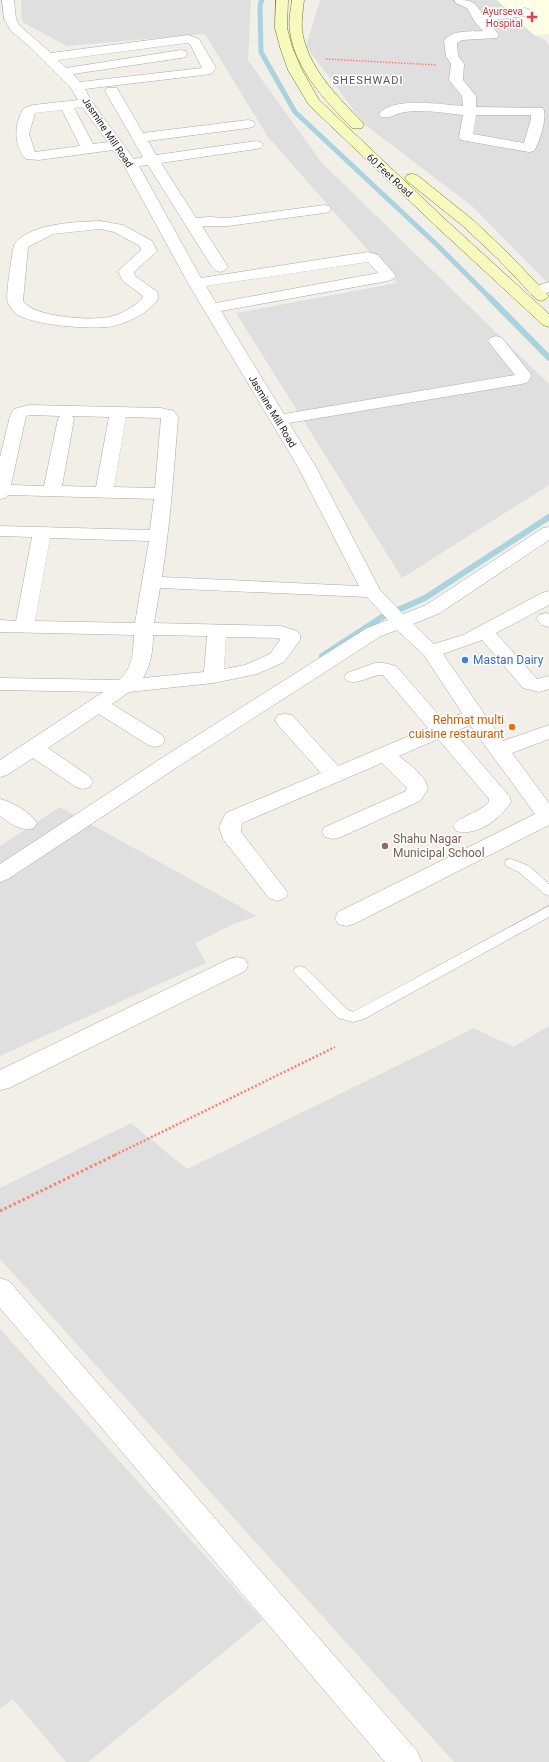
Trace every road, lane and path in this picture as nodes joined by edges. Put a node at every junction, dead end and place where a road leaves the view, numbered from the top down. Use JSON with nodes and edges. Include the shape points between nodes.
{"nodes":[{"id":1,"x":8,"y":0,"type":"edge"},
{"id":2,"x":282,"y":0,"type":"edge"},
{"id":3,"x":298,"y":0,"type":"edge"},
{"id":4,"x":460,"y":0,"type":"edge"},
{"id":5,"x":525,"y":12,"type":"dead end"},
{"id":6,"x":479,"y":19,"type":"junction"},
{"id":7,"x":200,"y":52,"type":"junction"},
{"id":8,"x":79,"y":53,"type":"junction"},
{"id":9,"x":48,"y":57,"type":"junction"},
{"id":10,"x":306,"y":62,"type":"junction"},
{"id":11,"x":458,"y":64,"type":"junction"},
{"id":12,"x":90,"y":68,"type":"junction"},
{"id":13,"x":63,"y":72,"type":"junction"},
{"id":14,"x":77,"y":86,"type":"junction"},
{"id":15,"x":107,"y":87,"type":"junction"},
{"id":16,"x":86,"y":103,"type":"junction"},
{"id":17,"x":66,"y":105,"type":"junction"},
{"id":18,"x":470,"y":111,"type":"junction"},
{"id":19,"x":386,"y":114,"type":"dead end"},
{"id":20,"x":248,"y":124,"type":"dead end"},
{"id":21,"x":139,"y":138,"type":"junction"},
{"id":22,"x":116,"y":145,"type":"junction"},
{"id":23,"x":256,"y":145,"type":"dead end"},
{"id":24,"x":88,"y":149,"type":"junction"},
{"id":25,"x":152,"y":160,"type":"junction"},
{"id":26,"x":130,"y":163,"type":"junction"},
{"id":27,"x":324,"y":209,"type":"dead end"},
{"id":28,"x":192,"y":224,"type":"junction"},
{"id":29,"x":167,"y":232,"type":"junction"},
{"id":30,"x":132,"y":235,"type":"junction"},
{"id":31,"x":356,"y":248,"type":"dead end"},
{"id":32,"x":169,"y":255,"type":"junction"},
{"id":33,"x":141,"y":257,"type":"junction"},
{"id":34,"x":220,"y":273,"type":"junction"},
{"id":35,"x":193,"y":277,"type":"junction"},
{"id":36,"x":542,"y":289,"type":"edge"},
{"id":37,"x":549,"y":303,"type":"edge"},
{"id":38,"x":234,"y":304,"type":"junction"},
{"id":39,"x":212,"y":308,"type":"junction"},
{"id":40,"x":549,"y":322,"type":"edge"},
{"id":41,"x":496,"y":341,"type":"dead end"},
{"id":42,"x":118,"y":412,"type":"junction"},
{"id":43,"x":66,"y":419,"type":"dead end"},
{"id":44,"x":279,"y":420,"type":"junction"},
{"id":45,"x":0,"y":491,"type":"edge"},
{"id":46,"x":52,"y":491,"type":"junction"},
{"id":47,"x":104,"y":493,"type":"junction"},
{"id":48,"x":163,"y":494,"type":"junction"},
{"id":49,"x":0,"y":531,"type":"edge"},
{"id":50,"x":42,"y":532,"type":"junction"},
{"id":51,"x":549,"y":532,"type":"edge"},
{"id":52,"x":159,"y":536,"type":"junction"},
{"id":53,"x":153,"y":582,"type":"junction"},
{"id":54,"x":372,"y":592,"type":"junction"},
{"id":55,"x":549,"y":597,"type":"edge"},
{"id":56,"x":400,"y":622,"type":"junction"},
{"id":57,"x":0,"y":626,"type":"edge"},
{"id":58,"x":24,"y":627,"type":"junction"},
{"id":59,"x":144,"y":629,"type":"junction"},
{"id":60,"x":217,"y":631,"type":"junction"},
{"id":61,"x":485,"y":632,"type":"junction"},
{"id":62,"x":431,"y":651,"type":"junction"},
{"id":63,"x":213,"y":676,"type":"junction"},
{"id":64,"x":354,"y":677,"type":"dead end"},
{"id":65,"x":549,"y":682,"type":"edge"},
{"id":66,"x":122,"y":686,"type":"junction"},
{"id":67,"x":2,"y":687,"type":"edge"},
{"id":68,"x":99,"y":706,"type":"junction"},
{"id":69,"x":474,"y":716,"type":"junction"},
{"id":70,"x":284,"y":720,"type":"dead end"},
{"id":71,"x":440,"y":730,"type":"junction"},
{"id":72,"x":549,"y":732,"type":"edge"},
{"id":73,"x":155,"y":740,"type":"dead end"},
{"id":74,"x":33,"y":748,"type":"junction"},
{"id":75,"x":500,"y":750,"type":"junction"},
{"id":76,"x":385,"y":754,"type":"junction"},
{"id":77,"x":1,"y":769,"type":"edge"},
{"id":78,"x":335,"y":775,"type":"junction"},
{"id":79,"x":83,"y":782,"type":"dead end"},
{"id":80,"x":0,"y":806,"type":"edge"},
{"id":81,"x":549,"y":817,"type":"edge"},
{"id":82,"x":26,"y":823,"type":"dead end"},
{"id":83,"x":464,"y":826,"type":"dead end"},
{"id":84,"x":333,"y":832,"type":"dead end"},
{"id":85,"x":511,"y":863,"type":"dead end"},
{"id":86,"x":0,"y":874,"type":"edge"},
{"id":87,"x":544,"y":878,"type":"edge"},
{"id":88,"x":549,"y":891,"type":"edge"},
{"id":89,"x":277,"y":893,"type":"dead end"},
{"id":90,"x":549,"y":911,"type":"edge"},
{"id":91,"x":346,"y":918,"type":"dead end"},
{"id":92,"x":237,"y":966,"type":"dead end"},
{"id":93,"x":300,"y":970,"type":"dead end"},
{"id":94,"x":335,"y":1047,"type":"dead end"},
{"id":95,"x":0,"y":1081,"type":"edge"},
{"id":96,"x":0,"y":1211,"type":"edge"},
{"id":97,"x":0,"y":1289,"type":"edge"},
{"id":98,"x":406,"y":1762,"type":"edge"}],
"edges":[{"from":1,"to":9,"type":"street","name":"Jasmine Mill Road","via":[[10,19],[15,28]]},
{"from":2,"to":40,"type":"main road","name":"60 Feet Road","via":[[281,28],[286,48],[295,70],[314,102]]},
{"from":3,"to":10,"type":"main road","name":"60 Feet Road","via":[[296,29]]},
{"from":4,"to":6,"type":"street","via":[[472,6]]},
{"from":5,"to":6,"type":"street"},
{"from":6,"to":11,"type":"street","via":[[493,35],[459,36],[450,42],[452,56]]},
{"from":7,"to":8,"type":"street","via":[[195,42],[188,39]]},
{"from":7,"to":12,"type":"street"},
{"from":7,"to":15,"type":"street","via":[[209,68],[206,71]]},
{"from":8,"to":9,"type":"street"},
{"from":8,"to":12,"type":"street"},
{"from":9,"to":13,"type":"street","name":"Jasmine Mill Road"},
{"from":10,"to":11,"type":"path","via":[[325,59]]},
{"from":10,"to":36,"type":"main road","name":"60 Feet Road","via":[[338,105],[369,138]]},
{"from":11,"to":18,"type":"street","via":[[456,80],[469,96]]},
{"from":12,"to":13,"type":"street"},
{"from":12,"to":15,"type":"street"},
{"from":13,"to":14,"type":"street","name":"Jasmine Mill Road"},
{"from":14,"to":15,"type":"street"},
{"from":14,"to":16,"type":"street","name":"Jasmine Mill Road"},
{"from":15,"to":21,"type":"street"},
{"from":16,"to":17,"type":"street"},
{"from":16,"to":22,"type":"street","name":"Jasmine Mill Road"},
{"from":17,"to":24,"type":"street"},
{"from":17,"to":24,"type":"street","via":[[29,111],[22,134],[29,154],[39,156]]},
{"from":18,"to":18,"type":"street","via":[[466,137],[528,148],[538,119],[538,111]]},
{"from":18,"to":19,"type":"street","via":[[418,107],[397,109]]},
{"from":20,"to":21,"type":"street"},
{"from":21,"to":25,"type":"street"},
{"from":22,"to":24,"type":"street"},
{"from":22,"to":26,"type":"street","name":"Jasmine Mill Road"},
{"from":23,"to":25,"type":"street"},
{"from":25,"to":26,"type":"street"},
{"from":25,"to":28,"type":"street"},
{"from":26,"to":29,"type":"street","name":"Jasmine Mill Road"},
{"from":27,"to":28,"type":"street","via":[[228,222],[209,221]]},
{"from":28,"to":34,"type":"street"},
{"from":29,"to":30,"type":"street"},
{"from":29,"to":32,"type":"street","name":"Jasmine Mill Road"},
{"from":30,"to":33,"type":"street","via":[[149,247],[149,251]]},
{"from":30,"to":33,"type":"street","via":[[118,228],[100,225],[65,227],[31,237],[21,245],[15,301],[20,309],[30,314],[51,318],[109,322],[125,317],[151,298],[151,294],[128,278],[126,271]]},
{"from":31,"to":34,"type":"street"},
{"from":32,"to":33,"type":"street"},
{"from":32,"to":35,"type":"street","name":"Jasmine Mill Road"},
{"from":34,"to":35,"type":"street"},
{"from":34,"to":38,"type":"street"},
{"from":34,"to":38,"type":"street","via":[[368,256],[373,258],[388,276]]},
{"from":35,"to":39,"type":"street","name":"Jasmine Mill Road"},
{"from":36,"to":37,"type":"main road","name":"60 Feet Road"},
{"from":38,"to":39,"type":"street"},
{"from":39,"to":44,"type":"street","name":"Jasmine Mill Road"},
{"from":41,"to":44,"type":"street","via":[[522,373],[522,379]]},
{"from":42,"to":45,"type":"street","via":[[29,410],[20,413]]},
{"from":42,"to":47,"type":"street"},
{"from":42,"to":48,"type":"street","via":[[161,413],[170,417]]},
{"from":43,"to":46,"type":"street"},
{"from":44,"to":54,"type":"street","name":"Jasmine Mill Road","via":[[307,467]]},
{"from":45,"to":46,"type":"street"},
{"from":46,"to":47,"type":"street"},
{"from":47,"to":48,"type":"street"},
{"from":48,"to":52,"type":"street"},
{"from":49,"to":50,"type":"street"},
{"from":50,"to":52,"type":"street"},
{"from":50,"to":58,"type":"street"},
{"from":51,"to":56,"type":"street","via":[[433,609]]},
{"from":52,"to":53,"type":"street"},
{"from":53,"to":54,"type":"street"},
{"from":53,"to":59,"type":"street"},
{"from":54,"to":56,"type":"street","name":"Jasmine Mill Road"},
{"from":55,"to":61,"type":"street"},
{"from":56,"to":62,"type":"street","name":"Jasmine Mill Road"},
{"from":56,"to":86,"type":"street","via":[[374,632]]},
{"from":57,"to":58,"type":"street"},
{"from":58,"to":59,"type":"street"},
{"from":59,"to":60,"type":"street"},
{"from":59,"to":66,"type":"street","via":[[143,653],[138,668],[132,679]]},
{"from":60,"to":63,"type":"street"},
{"from":60,"to":63,"type":"street","via":[[281,632],[290,635],[290,640],[277,658],[250,670]]},
{"from":61,"to":62,"type":"street"},
{"from":61,"to":65,"type":"street","via":[[530,684],[539,686]]},
{"from":62,"to":69,"type":"street","name":"Jasmine Mill Road"},
{"from":63,"to":66,"type":"street"},
{"from":64,"to":71,"type":"street","via":[[374,668],[389,670]]},
{"from":66,"to":67,"type":"street"},
{"from":66,"to":68,"type":"street"},
{"from":68,"to":73,"type":"street"},
{"from":68,"to":74,"type":"street"},
{"from":69,"to":71,"type":"street"},
{"from":69,"to":75,"type":"street","name":"Jasmine Mill Road"},
{"from":70,"to":78,"type":"street"},
{"from":71,"to":76,"type":"street"},
{"from":71,"to":83,"type":"street","via":[[499,797],[500,802],[491,813]]},
{"from":72,"to":75,"type":"street"},
{"from":74,"to":77,"type":"street"},
{"from":74,"to":79,"type":"street"},
{"from":75,"to":81,"type":"street","name":"Jasmine Mill Road"},
{"from":76,"to":78,"type":"street"},
{"from":76,"to":84,"type":"street","via":[[417,784],[418,789],[412,796]]},
{"from":78,"to":89,"type":"street","via":[[234,818],[230,824],[231,834]]},
{"from":80,"to":82,"type":"street"},
{"from":81,"to":91,"type":"street"},
{"from":85,"to":87,"type":"lane"},
{"from":87,"to":88,"type":"lane"},
{"from":90,"to":93,"type":"lane","via":[[353,1017],[343,1014]]},
{"from":92,"to":95,"type":"street"},
{"from":94,"to":96,"type":"path"},
{"from":97,"to":98,"type":"street"}]}
